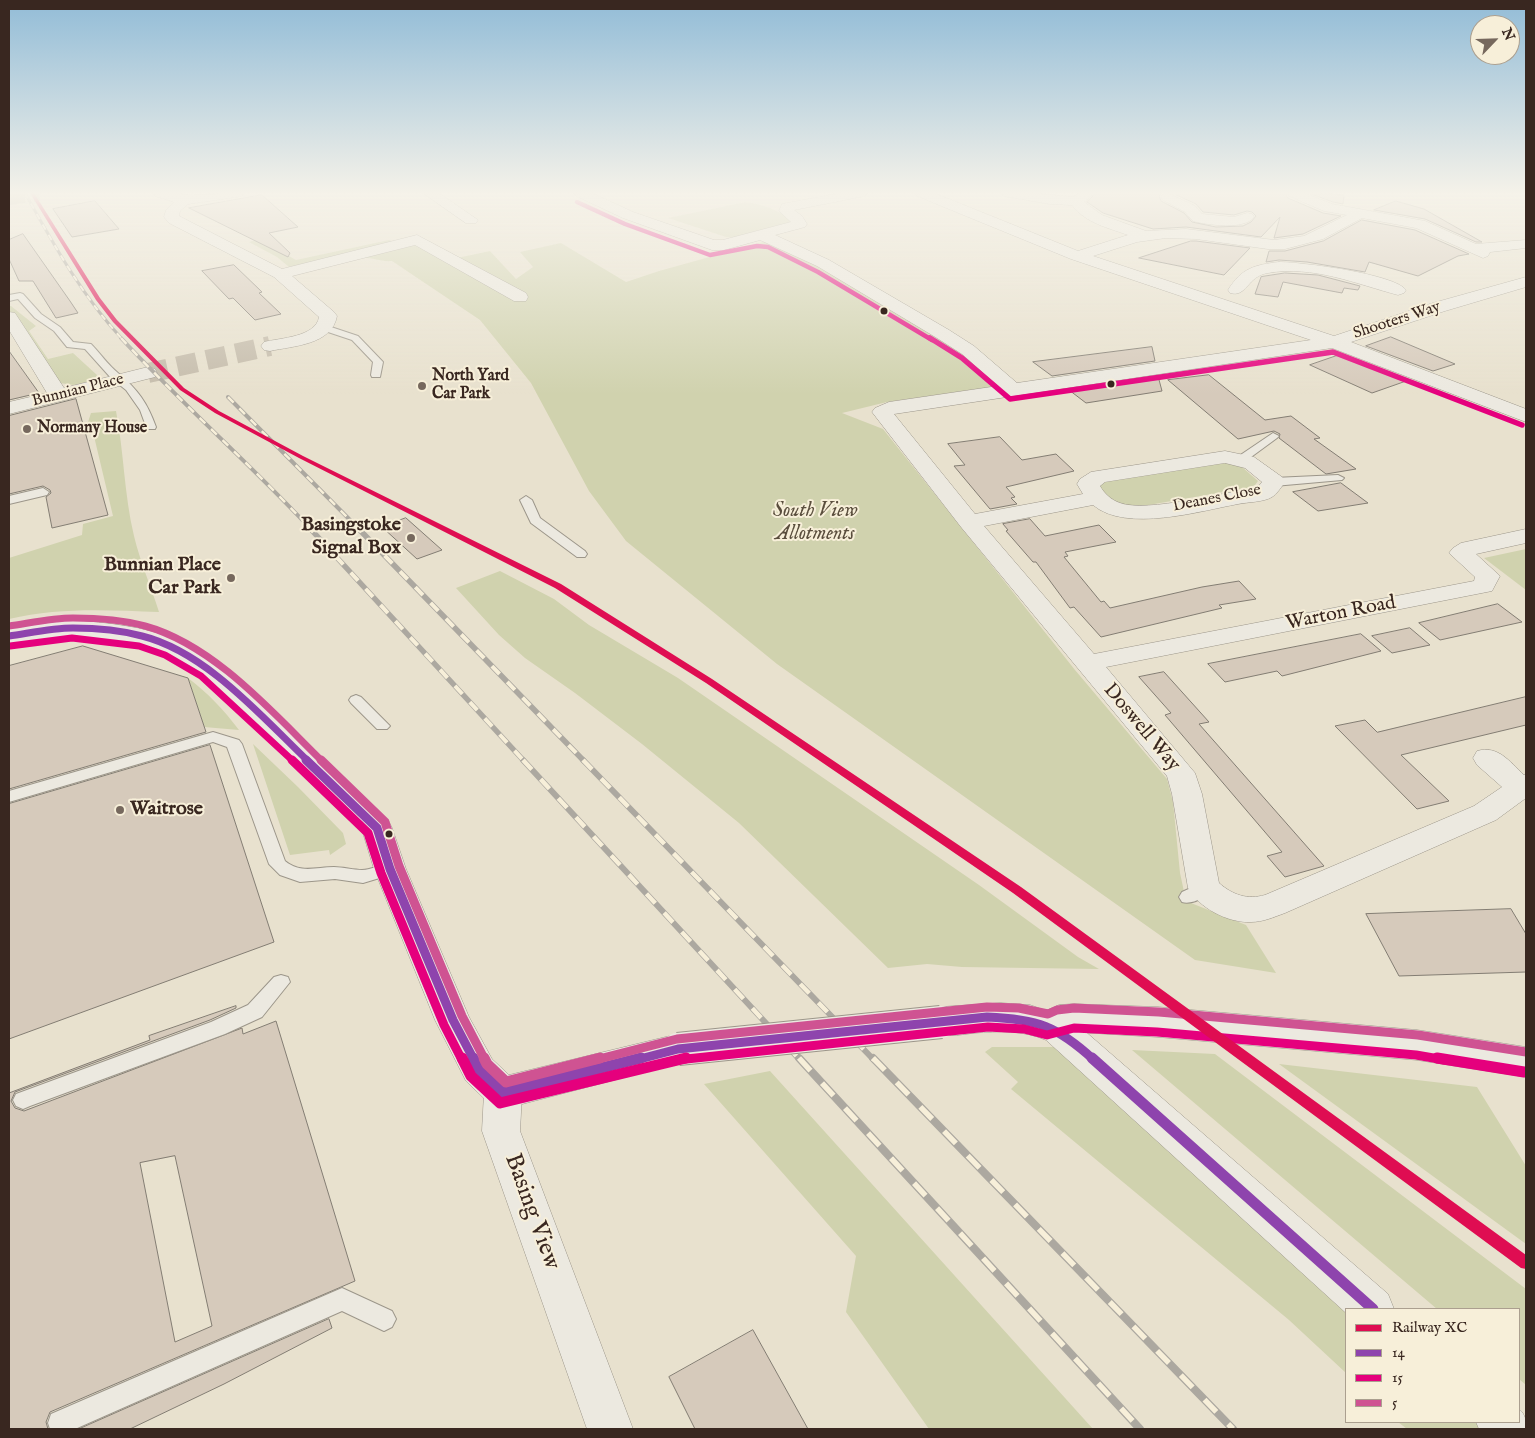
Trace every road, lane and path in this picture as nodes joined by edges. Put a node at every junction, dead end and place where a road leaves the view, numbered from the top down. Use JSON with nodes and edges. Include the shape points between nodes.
{"nodes":[{"id":1,"x":253,"y":260,"type":"edge"},
{"id":2,"x":328,"y":260,"type":"edge"},
{"id":3,"x":453,"y":260,"type":"edge"},
{"id":4,"x":819,"y":260,"type":"edge"},
{"id":5,"x":1090,"y":260,"type":"edge"},
{"id":6,"x":1278,"y":260,"type":"edge"},
{"id":7,"x":1278,"y":265,"type":"junction"},
{"id":8,"x":276,"y":272,"type":"junction"},
{"id":9,"x":1219,"y":282,"type":"dead end"},
{"id":10,"x":1526,"y":282,"type":"edge"},
{"id":11,"x":1397,"y":284,"type":"dead end"},
{"id":12,"x":520,"y":297,"type":"dead end"},
{"id":13,"x":9,"y":298,"type":"edge"},
{"id":14,"x":312,"y":303,"type":"junction"},
{"id":15,"x":9,"y":316,"type":"edge"},
{"id":16,"x":325,"y":328,"type":"junction"},
{"id":17,"x":1334,"y":342,"type":"junction"},
{"id":18,"x":148,"y":373,"type":"tunnel mouth"},
{"id":19,"x":376,"y":375,"type":"dead end"},
{"id":20,"x":122,"y":380,"type":"junction"},
{"id":21,"x":1012,"y":389,"type":"junction"},
{"id":22,"x":59,"y":396,"type":"junction"},
{"id":23,"x":9,"y":408,"type":"edge"},
{"id":24,"x":876,"y":411,"type":"joint"},
{"id":25,"x":1526,"y":416,"type":"edge"},
{"id":26,"x":151,"y":428,"type":"dead end"},
{"id":27,"x":1273,"y":436,"type":"dead end"},
{"id":28,"x":1243,"y":458,"type":"junction"},
{"id":29,"x":1338,"y":478,"type":"dead end"},
{"id":30,"x":1274,"y":482,"type":"junction"},
{"id":31,"x":43,"y":492,"type":"dead end"},
{"id":32,"x":1096,"y":498,"type":"junction"},
{"id":33,"x":9,"y":500,"type":"edge"},
{"id":34,"x":526,"y":500,"type":"dead end"},
{"id":35,"x":969,"y":522,"type":"junction"},
{"id":36,"x":1526,"y":536,"type":"edge"},
{"id":37,"x":581,"y":554,"type":"dead end"},
{"id":38,"x":9,"y":636,"type":"edge"},
{"id":39,"x":1087,"y":663,"type":"junction"},
{"id":40,"x":356,"y":700,"type":"dead end"},
{"id":41,"x":382,"y":726,"type":"dead end"},
{"id":42,"x":1487,"y":758,"type":"dead end"},
{"id":43,"x":1523,"y":785,"type":"edge"},
{"id":44,"x":9,"y":797,"type":"edge"},
{"id":45,"x":390,"y":869,"type":"junction"},
{"id":46,"x":281,"y":982,"type":"dead end"},
{"id":47,"x":1048,"y":1025,"type":"junction"},
{"id":48,"x":1526,"y":1062,"type":"edge"},
{"id":49,"x":503,"y":1093,"type":"junction"},
{"id":50,"x":23,"y":1100,"type":"dead end"},
{"id":51,"x":1372,"y":1308,"type":"edge"},
{"id":52,"x":384,"y":1319,"type":"dead end"},
{"id":53,"x":60,"y":1423,"type":"dead end"},
{"id":54,"x":610,"y":1429,"type":"edge"}],
"edges":[{"from":1,"to":8,"type":"street"},
{"from":2,"to":8,"type":"street"},
{"from":3,"to":12,"type":"street"},
{"from":4,"to":21,"type":"street","via":[[968,350]]},
{"from":5,"to":17,"type":"street"},
{"from":6,"to":7,"type":"street"},
{"from":7,"to":9,"type":"street","via":[[1248,274],[1238,287]]},
{"from":7,"to":11,"type":"street"},
{"from":8,"to":14,"type":"street"},
{"from":10,"to":17,"type":"street","name":"Shooters Way"},
{"from":13,"to":20,"type":"lane","via":[[20,296],[70,345],[88,346]]},
{"from":14,"to":16,"type":"street","via":[[328,316]]},
{"from":14,"to":16,"type":"street","via":[[310,322],[302,332],[278,344],[316,334]]},
{"from":15,"to":22,"type":"street"},
{"from":16,"to":19,"type":"lane","via":[[355,338],[378,362]]},
{"from":17,"to":21,"type":"street","name":"Shooters Way"},
{"from":17,"to":25,"type":"street"},
{"from":18,"to":20,"type":"street","name":"Bunnian Place"},
{"from":20,"to":22,"type":"street","name":"Bunnian Place"},
{"from":20,"to":26,"type":"lane","via":[[145,410]]},
{"from":21,"to":24,"type":"street","name":"Shooters Way"},
{"from":22,"to":23,"type":"street","name":"Bunnian Place"},
{"from":24,"to":35,"type":"street","name":"Doswell Way"},
{"from":27,"to":28,"type":"lane"},
{"from":28,"to":30,"type":"street","name":"Deanes Close"},
{"from":28,"to":32,"type":"street","name":"Deanes Close","via":[[1224,457],[1099,477],[1088,484]]},
{"from":29,"to":30,"type":"lane"},
{"from":30,"to":32,"type":"street","name":"Deanes Close","via":[[1265,492],[1141,513],[1115,510]]},
{"from":31,"to":33,"type":"lane"},
{"from":32,"to":35,"type":"street"},
{"from":34,"to":37,"type":"lane","via":[[535,520]]},
{"from":35,"to":39,"type":"street","name":"Doswell Way"},
{"from":36,"to":39,"type":"street","name":"Warton Road","via":[[1468,548],[1462,553],[1488,576],[1483,586]]},
{"from":38,"to":45,"type":"street","via":[[55,628],[112,631],[142,636],[169,646],[207,668],[377,828]]},
{"from":39,"to":43,"type":"street","name":"Doswell Way","via":[[1181,773],[1188,794],[1196,893],[1212,895],[1239,910],[1261,909],[1486,813]]},
{"from":40,"to":41,"type":"lane"},
{"from":42,"to":43,"type":"street","name":"Doswell Way"},
{"from":44,"to":45,"type":"lane","via":[[213,737],[234,744],[278,864],[286,871],[300,876],[335,873],[364,877]]},
{"from":45,"to":49,"type":"street","via":[[453,1020],[479,1070]]},
{"from":46,"to":50,"type":"lane","via":[[255,1011],[218,1028]]},
{"from":47,"to":48,"type":"street","via":[[1074,1018],[1158,1022],[1417,1045]]},
{"from":47,"to":49,"type":"street","bridge":true,"via":[[1018,1018],[987,1018],[678,1049]]},
{"from":47,"to":51,"type":"street","via":[[1073,1041]]},
{"from":49,"to":54,"type":"street","name":"Basing View","via":[[501,1131]]},
{"from":52,"to":53,"type":"lane","via":[[342,1299]]}]}
